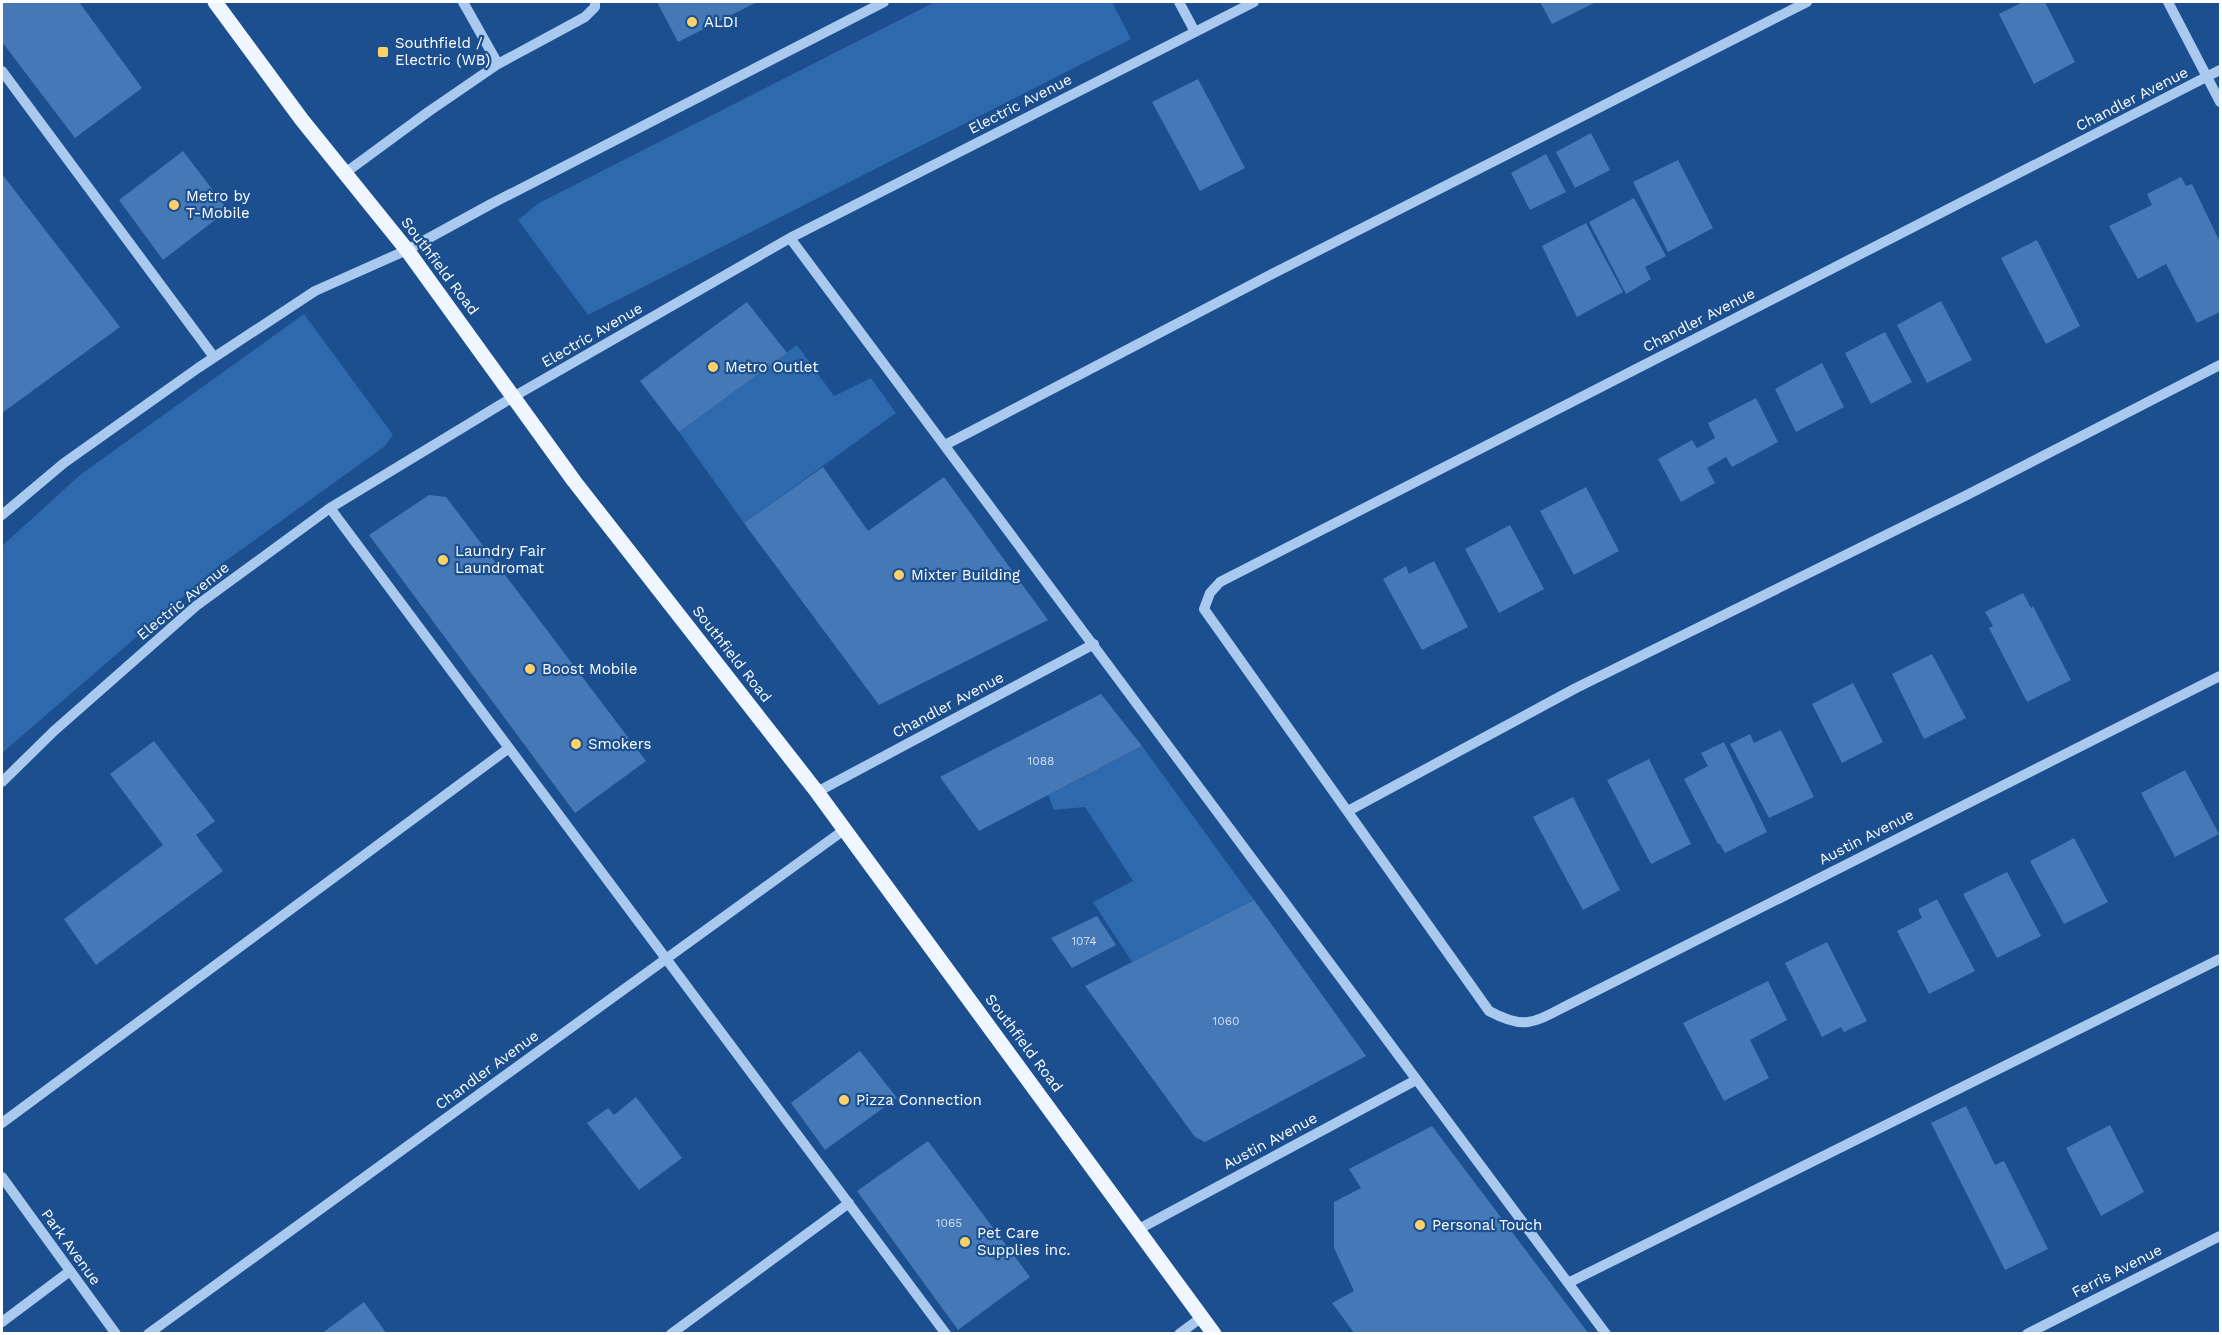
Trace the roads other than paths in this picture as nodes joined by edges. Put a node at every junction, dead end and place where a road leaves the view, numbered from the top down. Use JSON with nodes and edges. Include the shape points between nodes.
{"nodes":[{"id":1,"x":215,"y":2,"type":"edge"},
{"id":2,"x":464,"y":2,"type":"edge"},
{"id":3,"x":595,"y":2,"type":"edge"},
{"id":4,"x":885,"y":2,"type":"edge"},
{"id":5,"x":1179,"y":2,"type":"edge"},
{"id":6,"x":1254,"y":2,"type":"edge"},
{"id":7,"x":1807,"y":2,"type":"edge"},
{"id":8,"x":2168,"y":2,"type":"edge"},
{"id":9,"x":1195,"y":32,"type":"junction"},
{"id":10,"x":498,"y":64,"type":"junction"},
{"id":11,"x":2220,"y":70,"type":"edge"},
{"id":12,"x":2,"y":71,"type":"edge"},
{"id":13,"x":2207,"y":77,"type":"junction"},
{"id":14,"x":2220,"y":102,"type":"edge"},
{"id":15,"x":345,"y":173,"type":"junction"},
{"id":16,"x":789,"y":238,"type":"junction"},
{"id":17,"x":407,"y":250,"type":"junction"},
{"id":18,"x":214,"y":357,"type":"junction"},
{"id":19,"x":2220,"y":365,"type":"edge"},
{"id":20,"x":513,"y":397,"type":"junction"},
{"id":21,"x":945,"y":445,"type":"junction"},
{"id":22,"x":330,"y":508,"type":"junction"},
{"id":23,"x":2,"y":515,"type":"edge"},
{"id":24,"x":1094,"y":644,"type":"junction"},
{"id":25,"x":2220,"y":676,"type":"edge"},
{"id":26,"x":509,"y":748,"type":"junction"},
{"id":27,"x":2,"y":782,"type":"edge"},
{"id":28,"x":817,"y":792,"type":"junction"},
{"id":29,"x":1348,"y":811,"type":"junction"},
{"id":30,"x":844,"y":830,"type":"junction"},
{"id":31,"x":666,"y":959,"type":"junction"},
{"id":32,"x":2220,"y":959,"type":"edge"},
{"id":33,"x":1416,"y":1080,"type":"junction"},
{"id":34,"x":2,"y":1123,"type":"edge"},
{"id":35,"x":2,"y":1177,"type":"edge"},
{"id":36,"x":849,"y":1203,"type":"junction"},
{"id":37,"x":1139,"y":1229,"type":"junction"},
{"id":38,"x":2220,"y":1236,"type":"edge"},
{"id":39,"x":70,"y":1271,"type":"junction"},
{"id":40,"x":1568,"y":1282,"type":"junction"},
{"id":41,"x":1202,"y":1317,"type":"junction"},
{"id":42,"x":2,"y":1322,"type":"edge"},
{"id":43,"x":116,"y":1334,"type":"edge"},
{"id":44,"x":148,"y":1334,"type":"edge"},
{"id":45,"x":671,"y":1334,"type":"edge"},
{"id":46,"x":946,"y":1334,"type":"edge"},
{"id":47,"x":1179,"y":1334,"type":"edge"},
{"id":48,"x":1214,"y":1334,"type":"edge"},
{"id":49,"x":1606,"y":1334,"type":"edge"},
{"id":50,"x":2027,"y":1334,"type":"edge"}],
"edges":[{"from":1,"to":15,"type":"main road","name":"Southfield Road"},
{"from":2,"to":10,"type":"street"},
{"from":3,"to":10,"type":"street","via":[[585,17]]},
{"from":4,"to":17,"type":"street"},
{"from":5,"to":9,"type":"street"},
{"from":6,"to":9,"type":"street","name":"Electric Avenue"},
{"from":7,"to":21,"type":"street"},
{"from":8,"to":13,"type":"street"},
{"from":9,"to":16,"type":"street","name":"Electric Avenue"},
{"from":10,"to":15,"type":"street"},
{"from":11,"to":13,"type":"street","name":"Chandler Avenue"},
{"from":12,"to":18,"type":"street"},
{"from":13,"to":14,"type":"street"},
{"from":13,"to":29,"type":"street","name":"Chandler Avenue","via":[[1220,582],[1204,609]]},
{"from":15,"to":17,"type":"main road","name":"Southfield Road"},
{"from":16,"to":20,"type":"street","name":"Electric Avenue"},
{"from":16,"to":21,"type":"street"},
{"from":17,"to":18,"type":"street","via":[[315,291]]},
{"from":17,"to":20,"type":"main road","name":"Southfield Road"},
{"from":18,"to":23,"type":"street","via":[[64,463]]},
{"from":19,"to":29,"type":"street","via":[[1576,688]]},
{"from":20,"to":22,"type":"street","name":"Electric Avenue"},
{"from":20,"to":28,"type":"main road","name":"Southfield Road"},
{"from":21,"to":24,"type":"street"},
{"from":22,"to":26,"type":"street"},
{"from":22,"to":27,"type":"street","name":"Electric Avenue","via":[[196,606]]},
{"from":24,"to":28,"type":"street","name":"Chandler Avenue"},
{"from":24,"to":33,"type":"street"},
{"from":25,"to":29,"type":"street","name":"Austin Avenue","via":[[1526,1024],[1489,1011]]},
{"from":26,"to":31,"type":"street"},
{"from":26,"to":34,"type":"street"},
{"from":28,"to":30,"type":"main road","name":"Southfield Road"},
{"from":30,"to":31,"type":"street","name":"Chandler Avenue"},
{"from":30,"to":37,"type":"main road","name":"Southfield Road"},
{"from":31,"to":36,"type":"street"},
{"from":31,"to":44,"type":"street","name":"Chandler Avenue"},
{"from":32,"to":40,"type":"street"},
{"from":33,"to":37,"type":"street","name":"Austin Avenue"},
{"from":33,"to":40,"type":"street"},
{"from":35,"to":39,"type":"street","name":"Park Avenue"},
{"from":36,"to":45,"type":"street"},
{"from":36,"to":46,"type":"street"},
{"from":37,"to":41,"type":"main road","name":"Southfield Road"},
{"from":38,"to":50,"type":"street","name":"Ferris Avenue"},
{"from":39,"to":42,"type":"street"},
{"from":39,"to":43,"type":"street","name":"Park Avenue"},
{"from":40,"to":49,"type":"street"},
{"from":41,"to":47,"type":"street"},
{"from":41,"to":48,"type":"main road","name":"Southfield Road"}]}
